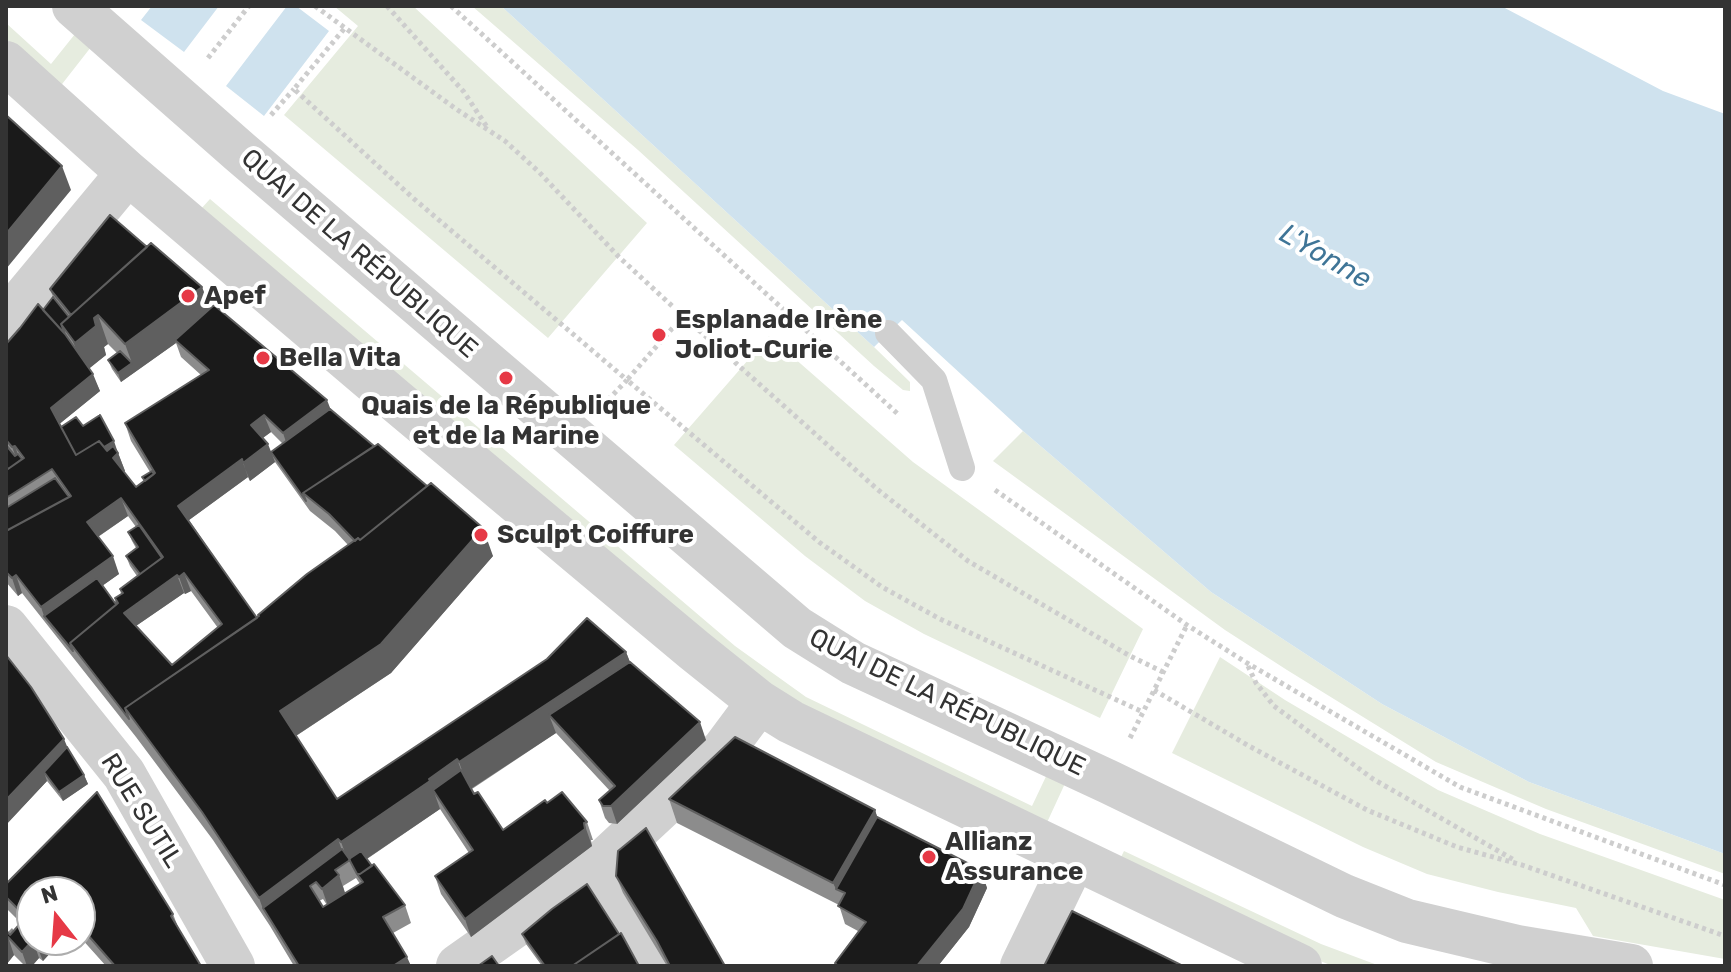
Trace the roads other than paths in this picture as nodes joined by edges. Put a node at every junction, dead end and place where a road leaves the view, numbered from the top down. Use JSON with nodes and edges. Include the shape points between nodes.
{"nodes":[{"id":1,"x":74,"y":6,"type":"edge"},
{"id":2,"x":6,"y":63,"type":"edge"},
{"id":3,"x":128,"y":173,"type":"junction"},
{"id":4,"x":6,"y":320,"type":"edge"},
{"id":5,"x":888,"y":333,"type":"dead end"},
{"id":6,"x":962,"y":468,"type":"road end"},
{"id":7,"x":6,"y":627,"type":"edge"},
{"id":8,"x":759,"y":702,"type":"junction"},
{"id":9,"x":1074,"y":859,"type":"junction"},
{"id":10,"x":594,"y":870,"type":"junction"},
{"id":11,"x":233,"y":966,"type":"edge"},
{"id":12,"x":458,"y":966,"type":"edge"},
{"id":13,"x":651,"y":966,"type":"edge"},
{"id":14,"x":1022,"y":966,"type":"edge"},
{"id":15,"x":1300,"y":966,"type":"edge"},
{"id":16,"x":1631,"y":966,"type":"edge"}],
"edges":[{"from":1,"to":16,"type":"street","name":"QUAI DE LA RÉPUBLIQUE","via":[[797,628],[853,663],[1407,921]]},
{"from":2,"to":3,"type":"street"},
{"from":3,"to":4,"type":"street"},
{"from":3,"to":8,"type":"street"},
{"from":5,"to":6,"type":"lane","via":[[934,380]]},
{"from":7,"to":11,"type":"street","name":"RUE SUTIL","via":[[124,774]]},
{"from":8,"to":9,"type":"street"},
{"from":8,"to":10,"type":"street","via":[[724,749]]},
{"from":9,"to":14,"type":"street"},
{"from":9,"to":15,"type":"street"},
{"from":10,"to":12,"type":"street"},
{"from":10,"to":13,"type":"street"}]}
